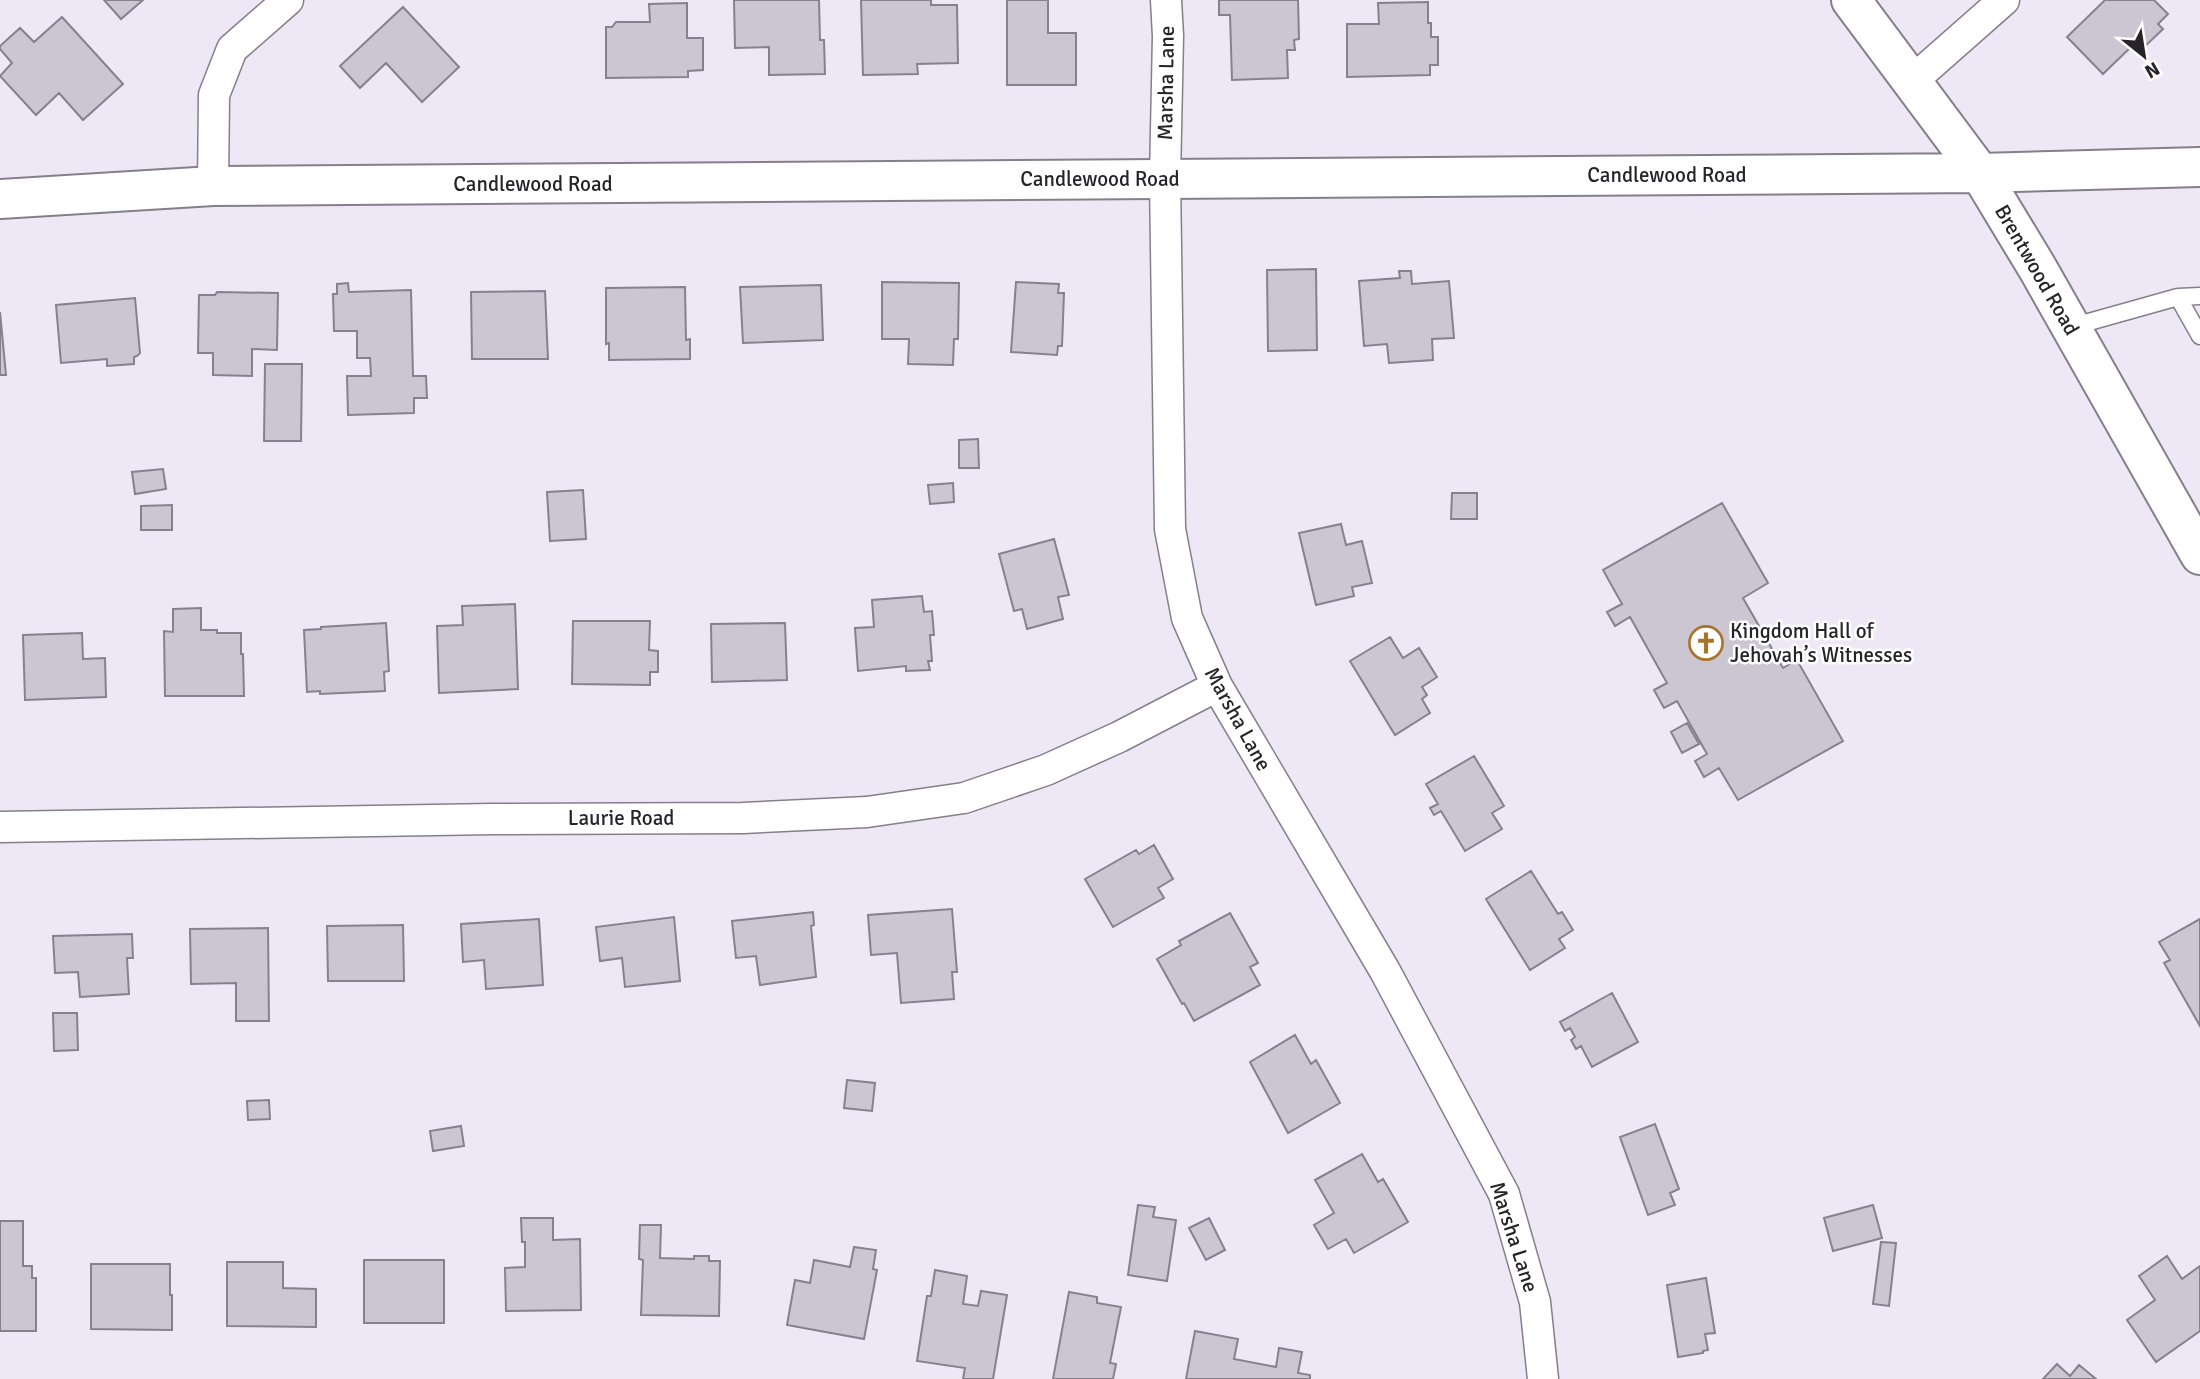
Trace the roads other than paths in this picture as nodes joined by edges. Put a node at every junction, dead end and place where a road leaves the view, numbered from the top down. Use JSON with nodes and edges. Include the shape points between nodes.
{"nodes":[{"id":1,"x":288,"y":0,"type":"edge"},
{"id":2,"x":1166,"y":0,"type":"edge"},
{"id":3,"x":1851,"y":0,"type":"edge"},
{"id":4,"x":2004,"y":0,"type":"edge"},
{"id":5,"x":1912,"y":82,"type":"junction"},
{"id":6,"x":2200,"y":167,"type":"edge"},
{"id":7,"x":1980,"y":173,"type":"junction"},
{"id":8,"x":1165,"y":178,"type":"junction"},
{"id":9,"x":213,"y":186,"type":"junction"},
{"id":10,"x":0,"y":199,"type":"edge"},
{"id":11,"x":2200,"y":296,"type":"edge"},
{"id":12,"x":2178,"y":297,"type":"junction"},
{"id":13,"x":2071,"y":327,"type":"junction"},
{"id":14,"x":2200,"y":336,"type":"edge"},
{"id":15,"x":2200,"y":555,"type":"edge"},
{"id":16,"x":1217,"y":686,"type":"junction"},
{"id":17,"x":0,"y":827,"type":"edge"},
{"id":18,"x":1543,"y":1379,"type":"edge"}],
"edges":[{"from":1,"to":9,"type":"street","via":[[232,49],[214,95]]},
{"from":2,"to":8,"type":"street","name":"Marsha Lane"},
{"from":3,"to":5,"type":"street","name":"Brentwood Road"},
{"from":4,"to":5,"type":"street"},
{"from":5,"to":7,"type":"street","name":"Brentwood Road"},
{"from":6,"to":7,"type":"street","name":"Candlewood Road"},
{"from":7,"to":8,"type":"street","name":"Candlewood Road"},
{"from":7,"to":13,"type":"street","name":"Brentwood Road"},
{"from":8,"to":9,"type":"street","name":"Candlewood Road"},
{"from":8,"to":16,"type":"street","name":"Marsha Lane","via":[[1170,529],[1187,618]]},
{"from":9,"to":10,"type":"street","name":"Candlewood Road"},
{"from":11,"to":12,"type":"lane"},
{"from":12,"to":13,"type":"lane"},
{"from":12,"to":14,"type":"lane"},
{"from":13,"to":15,"type":"street","name":"Brentwood Road"},
{"from":16,"to":17,"type":"street","name":"Laurie Road","via":[[1046,769],[964,798],[867,812],[743,818]]},
{"from":16,"to":18,"type":"street","name":"Marsha Lane","via":[[1385,971],[1504,1194],[1535,1302]]}]}
